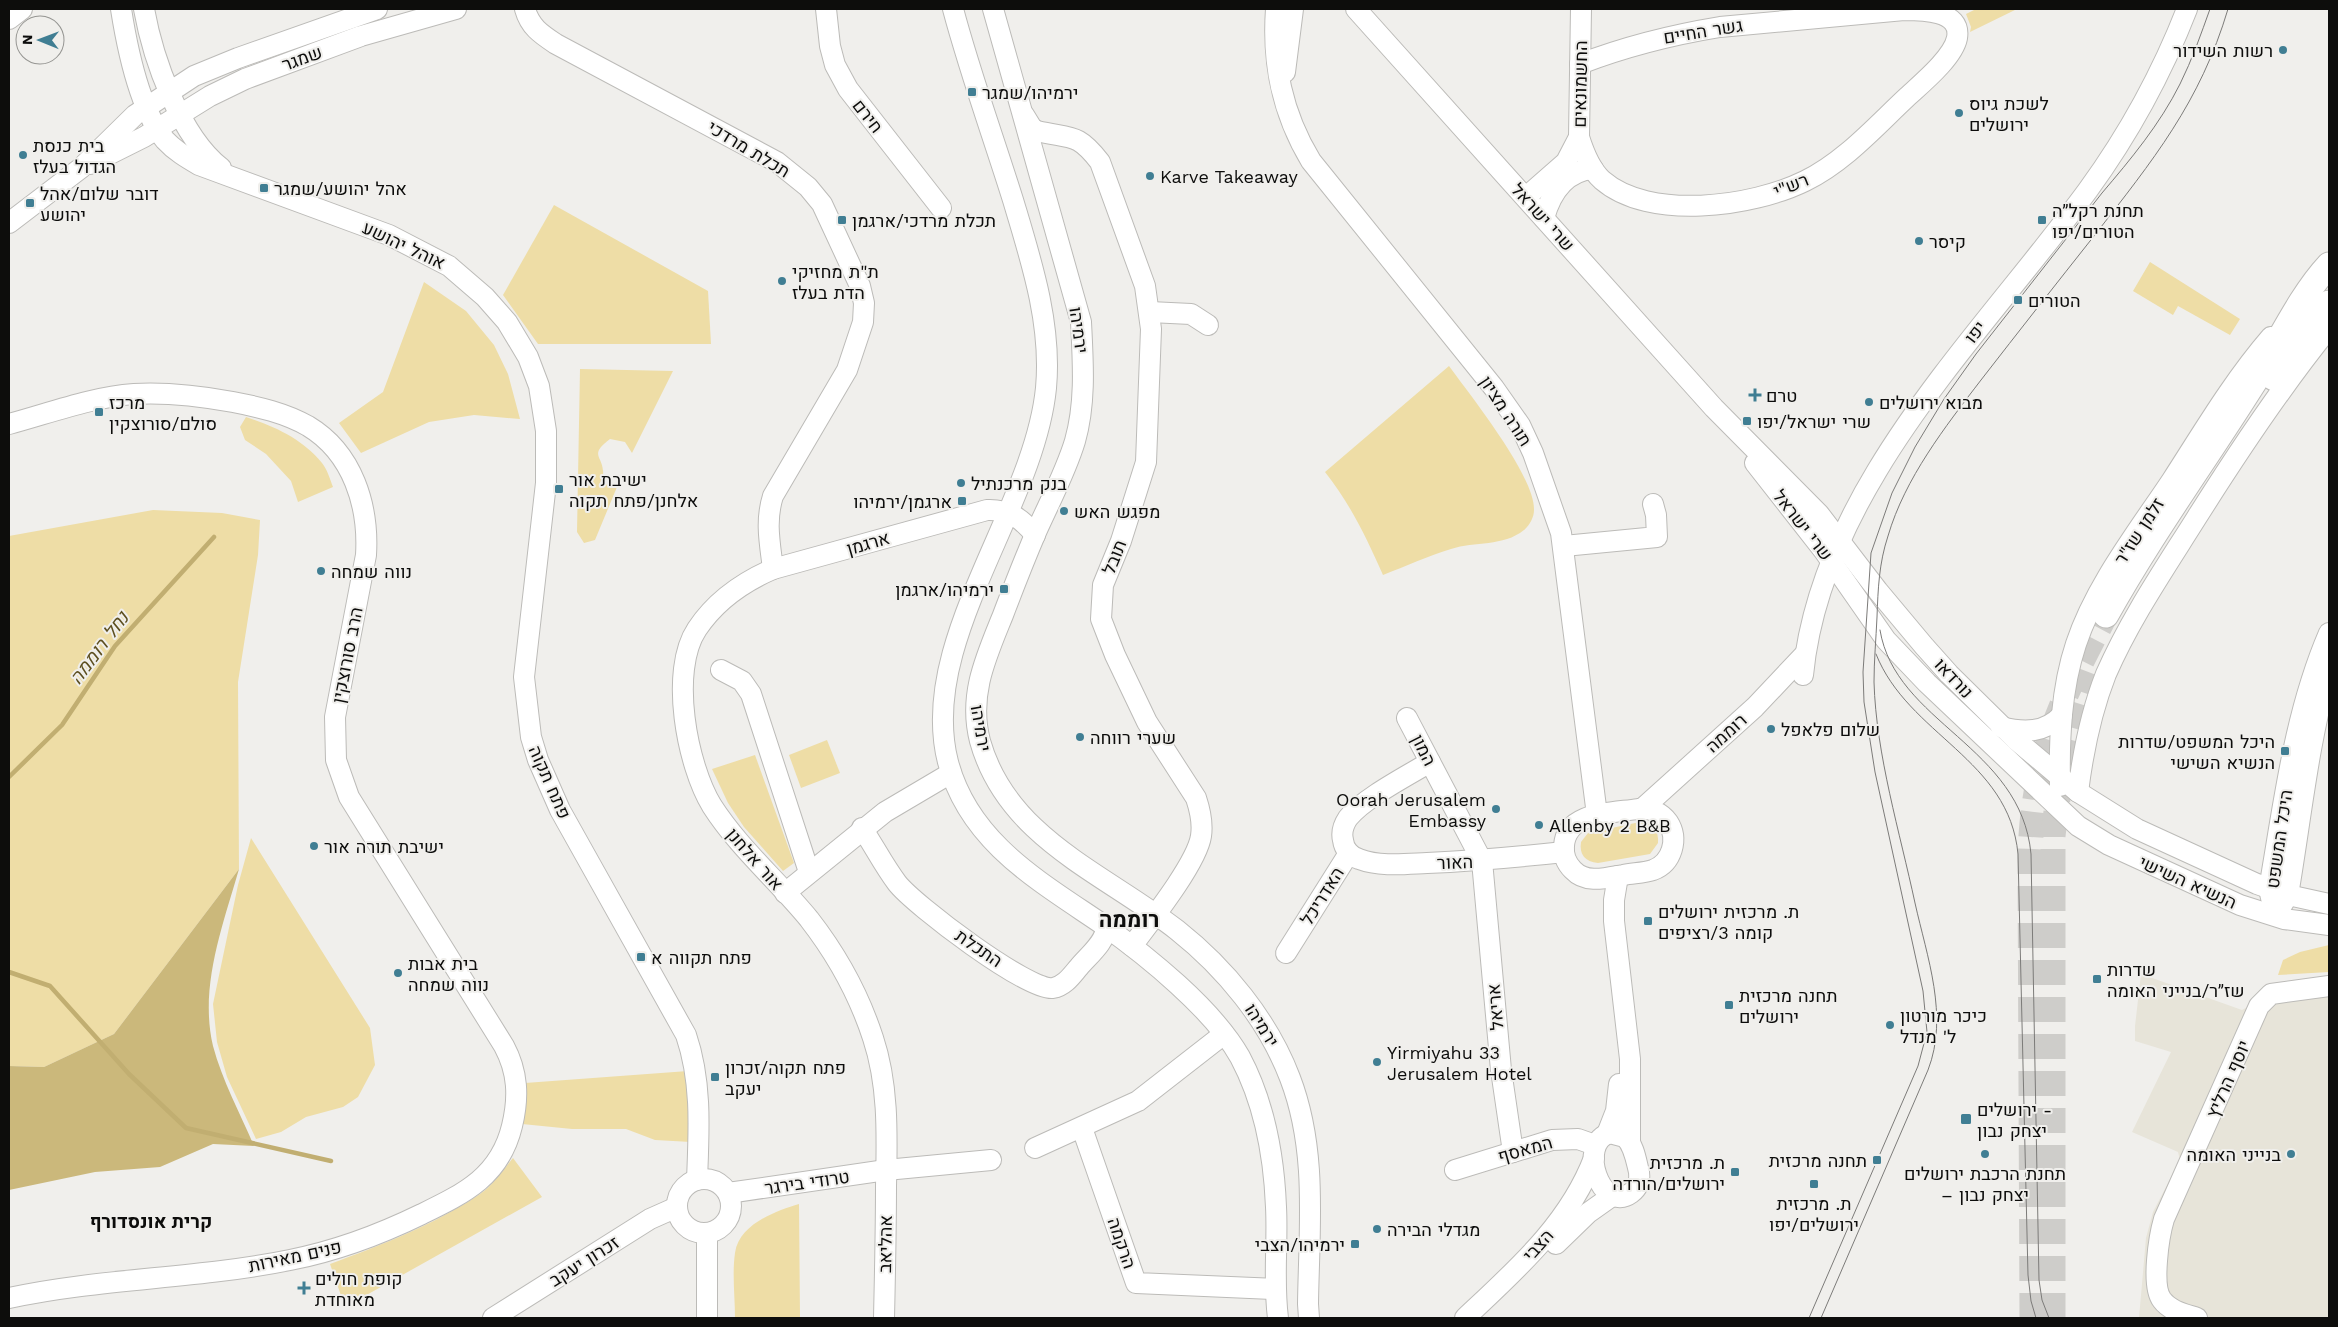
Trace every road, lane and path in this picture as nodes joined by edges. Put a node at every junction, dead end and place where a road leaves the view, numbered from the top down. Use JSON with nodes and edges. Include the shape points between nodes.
{"nodes":[{"id":1,"x":22,"y":9,"type":"edge"},
{"id":2,"x":121,"y":9,"type":"edge"},
{"id":3,"x":144,"y":9,"type":"edge"},
{"id":4,"x":377,"y":9,"type":"edge"},
{"id":5,"x":456,"y":9,"type":"edge"},
{"id":6,"x":524,"y":9,"type":"edge"},
{"id":7,"x":533,"y":9,"type":"edge"},
{"id":8,"x":826,"y":9,"type":"edge"},
{"id":9,"x":953,"y":9,"type":"edge"},
{"id":10,"x":993,"y":9,"type":"edge"},
{"id":11,"x":1276,"y":9,"type":"edge"},
{"id":12,"x":1293,"y":9,"type":"edge"},
{"id":13,"x":1355,"y":9,"type":"edge"},
{"id":14,"x":1581,"y":9,"type":"edge"},
{"id":15,"x":2187,"y":9,"type":"edge"},
{"id":16,"x":1949,"y":18,"type":"joint"},
{"id":17,"x":9,"y":19,"type":"edge"},
{"id":18,"x":556,"y":44,"type":"junction"},
{"id":19,"x":1580,"y":64,"type":"junction"},
{"id":20,"x":170,"y":91,"type":"junction"},
{"id":21,"x":1284,"y":94,"type":"junction"},
{"id":22,"x":147,"y":105,"type":"junction"},
{"id":23,"x":180,"y":115,"type":"junction"},
{"id":24,"x":1024,"y":115,"type":"junction"},
{"id":25,"x":158,"y":129,"type":"junction"},
{"id":26,"x":1052,"y":134,"type":"junction"},
{"id":27,"x":1579,"y":137,"type":"junction"},
{"id":28,"x":1036,"y":162,"type":"junction"},
{"id":29,"x":81,"y":168,"type":"junction"},
{"id":30,"x":1593,"y":169,"type":"junction"},
{"id":31,"x":244,"y":182,"type":"junction"},
{"id":32,"x":1526,"y":197,"type":"junction"},
{"id":33,"x":941,"y":208,"type":"dead end"},
{"id":34,"x":1544,"y":218,"type":"junction"},
{"id":35,"x":9,"y":224,"type":"edge"},
{"id":36,"x":2329,"y":265,"type":"edge"},
{"id":37,"x":2320,"y":296,"type":"edge"},
{"id":38,"x":1150,"y":312,"type":"junction"},
{"id":39,"x":1208,"y":325,"type":"dead end"},
{"id":40,"x":2329,"y":328,"type":"edge"},
{"id":41,"x":528,"y":358,"type":"joint"},
{"id":42,"x":1714,"y":408,"type":"junction"},
{"id":43,"x":9,"y":424,"type":"edge"},
{"id":44,"x":1861,"y":500,"type":"junction"},
{"id":45,"x":1653,"y":504,"type":"dead end"},
{"id":46,"x":1819,"y":514,"type":"junction"},
{"id":47,"x":1006,"y":519,"type":"junction"},
{"id":48,"x":1035,"y":535,"type":"junction"},
{"id":49,"x":1564,"y":546,"type":"junction"},
{"id":50,"x":1839,"y":555,"type":"junction"},
{"id":51,"x":773,"y":570,"type":"junction"},
{"id":52,"x":2112,"y":618,"type":"tunnel mouth"},
{"id":53,"x":2329,"y":633,"type":"edge"},
{"id":54,"x":1805,"y":654,"type":"junction"},
{"id":55,"x":722,"y":670,"type":"dead end"},
{"id":56,"x":2329,"y":670,"type":"edge"},
{"id":57,"x":1803,"y":675,"type":"dead end"},
{"id":58,"x":2062,"y":715,"type":"junction"},
{"id":59,"x":1407,"y":718,"type":"dead end"},
{"id":60,"x":2001,"y":727,"type":"junction"},
{"id":61,"x":1430,"y":762,"type":"junction"},
{"id":62,"x":951,"y":773,"type":"junction"},
{"id":63,"x":2060,"y":778,"type":"junction"},
{"id":64,"x":2078,"y":792,"type":"junction"},
{"id":65,"x":1642,"y":809,"type":"junction"},
{"id":66,"x":2060,"y":809,"type":"junction"},
{"id":67,"x":1597,"y":816,"type":"junction"},
{"id":68,"x":862,"y":828,"type":"junction"},
{"id":69,"x":1564,"y":852,"type":"junction"},
{"id":70,"x":1349,"y":853,"type":"junction"},
{"id":71,"x":1482,"y":861,"type":"junction"},
{"id":72,"x":810,"y":872,"type":"junction"},
{"id":73,"x":1618,"y":876,"type":"junction"},
{"id":74,"x":2279,"y":892,"type":"junction"},
{"id":75,"x":785,"y":893,"type":"junction"},
{"id":76,"x":2329,"y":904,"type":"edge"},
{"id":77,"x":1155,"y":914,"type":"junction"},
{"id":78,"x":2274,"y":916,"type":"junction"},
{"id":79,"x":2329,"y":925,"type":"edge"},
{"id":80,"x":1102,"y":935,"type":"junction"},
{"id":81,"x":1132,"y":946,"type":"junction"},
{"id":82,"x":1286,"y":953,"type":"dead end"},
{"id":83,"x":2329,"y":986,"type":"edge"},
{"id":84,"x":1625,"y":1025,"type":"junction"},
{"id":85,"x":1224,"y":1034,"type":"junction"},
{"id":86,"x":516,"y":1103,"type":"joint"},
{"id":87,"x":1082,"y":1128,"type":"junction"},
{"id":88,"x":1630,"y":1141,"type":"junction"},
{"id":89,"x":1598,"y":1145,"type":"junction"},
{"id":90,"x":1035,"y":1148,"type":"dead end"},
{"id":91,"x":1513,"y":1152,"type":"junction"},
{"id":92,"x":992,"y":1160,"type":"dead end"},
{"id":93,"x":886,"y":1170,"type":"junction"},
{"id":94,"x":1455,"y":1170,"type":"dead end"},
{"id":95,"x":697,"y":1180,"type":"junction"},
{"id":96,"x":728,"y":1193,"type":"junction"},
{"id":97,"x":1612,"y":1196,"type":"junction"},
{"id":98,"x":677,"y":1207,"type":"junction"},
{"id":99,"x":707,"y":1233,"type":"junction"},
{"id":100,"x":1275,"y":1288,"type":"junction"},
{"id":101,"x":9,"y":1298,"type":"edge"},
{"id":102,"x":493,"y":1318,"type":"edge"},
{"id":103,"x":707,"y":1318,"type":"edge"},
{"id":104,"x":884,"y":1318,"type":"edge"},
{"id":105,"x":1278,"y":1318,"type":"edge"},
{"id":106,"x":1309,"y":1318,"type":"edge"},
{"id":107,"x":1465,"y":1318,"type":"edge"},
{"id":108,"x":1483,"y":1318,"type":"edge"},
{"id":109,"x":2196,"y":1318,"type":"edge"}],
"edges":[{"from":1,"to":17,"type":"street"},
{"from":2,"to":22,"type":"street","name":"אוהל יהושע","via":[[131,60]]},
{"from":3,"to":20,"type":"street","name":"אוהל יהושע"},
{"from":4,"to":20,"type":"street","name":"שמגר","via":[[210,68]]},
{"from":5,"to":23,"type":"street","name":"שמגר","via":[[361,36],[245,78]]},
{"from":6,"to":18,"type":"street","name":"תכלת מרדכי","via":[[534,29]]},
{"from":7,"to":18,"type":"street","name":"תכלת מרדכי"},
{"from":8,"to":33,"type":"street","name":"חירם","via":[[833,55],[848,89]]},
{"from":9,"to":47,"type":"street","name":"ירמיהו","via":[[1030,255],[1044,331],[1046,386],[1042,413],[1036,439]]},
{"from":10,"to":24,"type":"street","name":"ירמיהו"},
{"from":11,"to":21,"type":"street","name":"תורה מציון","via":[[1274,50]]},
{"from":12,"to":21,"type":"street","name":"תורה מציון"},
{"from":13,"to":32,"type":"street","name":"שרי ישראל"},
{"from":14,"to":19,"type":"street","name":"החשמונאים"},
{"from":15,"to":44,"type":"street","name":"יפו","via":[[2166,58],[2108,161],[1942,376]]},
{"from":16,"to":19,"type":"street","name":"גשר החיים","via":[[1926,10],[1904,10],[1720,27],[1654,39]]},
{"from":16,"to":30,"type":"street","name":"רש\"י","via":[[1957,37],[1937,69],[1848,152],[1797,185],[1732,202],[1674,206],[1629,196],[1602,180]]},
{"from":18,"to":51,"type":"street","name":"תכלת מרדכי","via":[[746,144],[793,174],[822,204],[860,286],[864,303],[862,322],[847,370],[773,496],[768,512]]},
{"from":19,"to":27,"type":"street","name":"החשמונאים"},
{"from":20,"to":22,"type":"street","name":"שמגר"},
{"from":20,"to":23,"type":"street","name":"אוהל יהושע"},
{"from":21,"to":49,"type":"street","name":"תורה מציון","via":[[1297,135],[1311,161],[1494,388],[1520,425],[1533,453]]},
{"from":22,"to":25,"type":"street","name":"אוהל יהושע"},
{"from":22,"to":29,"type":"street","name":"שמגר"},
{"from":23,"to":25,"type":"street","name":"שמגר"},
{"from":23,"to":31,"type":"street","name":"אוהל יהושע","via":[[201,150],[225,171]]},
{"from":24,"to":26,"type":"street","name":"תובל","via":[[1032,128]]},
{"from":24,"to":28,"type":"street","name":"ירמיהו"},
{"from":25,"to":29,"type":"street","name":"שמגר"},
{"from":25,"to":31,"type":"street","name":"אוהל יהושע","via":[[179,153],[199,165]]},
{"from":26,"to":28,"type":"street","via":[[1040,140]]},
{"from":26,"to":38,"type":"street","name":"תובל","via":[[1075,138],[1088,147],[1100,162],[1146,286]]},
{"from":27,"to":30,"type":"street","name":"רש\"י"},
{"from":27,"to":32,"type":"street","name":"החשמונאים","via":[[1566,162]]},
{"from":28,"to":48,"type":"street","name":"ירמיהו","via":[[1081,322],[1083,368],[1080,419],[1074,443]]},
{"from":29,"to":35,"type":"street"},
{"from":30,"to":34,"type":"street","via":[[1579,172],[1562,182],[1551,197]]},
{"from":31,"to":41,"type":"street","name":"אוהל יהושע","via":[[389,235],[449,266],[486,296],[507,322]]},
{"from":32,"to":34,"type":"street","name":"שרי ישראל"},
{"from":34,"to":42,"type":"street","name":"שרי ישראל"},
{"from":36,"to":37,"type":"main road","name":"זלמן שז\"ר"},
{"from":37,"to":52,"type":"main road","name":"זלמן שז\"ר","via":[[2251,387],[2161,524]]},
{"from":37,"to":58,"type":"street","name":"זלמן שז\"ר","via":[[2245,370],[2102,589],[2076,644]]},
{"from":38,"to":39,"type":"street","via":[[1191,314]]},
{"from":38,"to":77,"type":"street","name":"תובל","via":[[1146,462],[1103,585],[1101,604],[1104,631],[1147,722],[1200,808],[1198,848]]},
{"from":40,"to":64,"type":"street","via":[[2217,485],[2122,642],[2096,703],[2084,749]]},
{"from":41,"to":95,"type":"street","name":"פתח תקוה","via":[[539,386],[544,412],[546,466],[524,677],[531,737],[560,810],[686,1035],[697,1074]]},
{"from":42,"to":46,"type":"street","name":"שרי ישראל"},
{"from":42,"to":50,"type":"street","name":"שרי ישראל"},
{"from":43,"to":86,"type":"street","name":"הרב סורוצקין","via":[[108,397],[192,394],[282,414],[309,427],[331,444],[348,465],[360,493],[367,536],[335,718],[336,760],[349,797],[512,1060],[517,1077]]},
{"from":44,"to":46,"type":"street","via":[[1842,513]]},
{"from":44,"to":50,"type":"street","name":"יפו"},
{"from":45,"to":49,"type":"street","via":[[1657,537]]},
{"from":46,"to":50,"type":"street","name":"שרי ישראל"},
{"from":47,"to":48,"type":"street","name":"ארגמן"},
{"from":47,"to":51,"type":"street","name":"ארגמן","via":[[963,517]]},
{"from":47,"to":62,"type":"street","name":"ירמיהו","via":[[962,625],[950,666],[944,700],[944,726]]},
{"from":48,"to":77,"type":"street","name":"ירמיהו","via":[[979,678],[976,711],[981,742],[997,782],[1010,802],[1042,837]]},
{"from":49,"to":67,"type":"street","name":"תורה מציון"},
{"from":50,"to":54,"type":"street","name":"יפו","via":[[1817,602]]},
{"from":50,"to":60,"type":"street","name":"נורדאו","via":[[1878,591],[1949,674]]},
{"from":50,"to":66,"type":"street","name":"נורדאו","via":[[1886,640],[1926,683]]},
{"from":51,"to":75,"type":"street","name":"אור אלחנן","via":[[723,600],[696,630],[689,647],[683,693],[685,722],[700,782],[736,839]]},
{"from":53,"to":74,"type":"street","name":"היכל המשפט","via":[[2301,714]]},
{"from":54,"to":57,"type":"street","name":"יפו"},
{"from":54,"to":65,"type":"street","name":"רוממה","via":[[1754,707]]},
{"from":55,"to":72,"type":"street","via":[[742,681],[751,694]]},
{"from":56,"to":74,"type":"street","name":"היכל המשפט"},
{"from":58,"to":60,"type":"street","via":[[2037,730],[2025,732]]},
{"from":58,"to":63,"type":"street","name":"זלמן שז\"ר"},
{"from":59,"to":61,"type":"street","name":"המון"},
{"from":60,"to":63,"type":"street","name":"נורדאו"},
{"from":61,"to":70,"type":"street","name":"האדריכל","via":[[1348,818],[1342,836]]},
{"from":61,"to":71,"type":"street","name":"המון"},
{"from":62,"to":68,"type":"street"},
{"from":62,"to":80,"type":"street","name":"ירמיהו","via":[[968,811],[995,845]]},
{"from":63,"to":64,"type":"street","name":"נורדאו"},
{"from":63,"to":66,"type":"street","name":"זלמן שז\"ר"},
{"from":64,"to":74,"type":"street","name":"הנשיא השישי","via":[[2144,832]]},
{"from":65,"to":67,"type":"street"},
{"from":65,"to":73,"type":"street","via":[[1655,811],[1668,823],[1673,835],[1671,852],[1664,863],[1652,870]]},
{"from":66,"to":78,"type":"street","name":"הנשיא השישי","via":[[2086,832],[2109,846],[2195,886]]},
{"from":67,"to":69,"type":"street","via":[[1572,826],[1565,838]]},
{"from":68,"to":72,"type":"street"},
{"from":68,"to":80,"type":"street","name":"התכלת","via":[[898,884],[915,901],[962,938],[1026,979],[1044,987],[1058,987],[1069,978]]},
{"from":69,"to":71,"type":"street","name":"האור"},
{"from":69,"to":73,"type":"street","via":[[1569,865],[1583,877]]},
{"from":70,"to":71,"type":"street","name":"האור","via":[[1370,863]]},
{"from":70,"to":82,"type":"street","name":"האדריכל"},
{"from":71,"to":91,"type":"street","name":"אריאל","via":[[1501,1070]]},
{"from":72,"to":75,"type":"street"},
{"from":73,"to":84,"type":"street","name":"הצבי","via":[[1614,900],[1616,952]]},
{"from":74,"to":76,"type":"street","name":"הנשיא השישי"},
{"from":74,"to":78,"type":"street","name":"היכל המשפט"},
{"from":75,"to":93,"type":"street","name":"אור אלחנן","via":[[808,918],[843,967],[873,1037],[881,1063],[886,1108]]},
{"from":77,"to":81,"type":"street","name":"תובל"},
{"from":77,"to":106,"type":"street","name":"ירמיהו","via":[[1192,943],[1236,988],[1272,1041],[1291,1080],[1304,1126],[1311,1196]]},
{"from":78,"to":79,"type":"street","name":"הנשיא השישי"},
{"from":80,"to":81,"type":"street","name":"ירמיהו"},
{"from":81,"to":85,"type":"street","name":"ירמיהו"},
{"from":83,"to":109,"type":"street","name":"יוסף הרליץ","via":[[2271,994],[2260,1006],[2160,1231],[2157,1291],[2171,1309]]},
{"from":84,"to":88,"type":"street","name":"הצבי","via":[[1630,1074]]},
{"from":84,"to":89,"type":"street","name":"הצבי","via":[[1616,1111]]},
{"from":85,"to":87,"type":"street","via":[[1138,1101]]},
{"from":85,"to":100,"type":"street","name":"ירמיהו","via":[[1247,1073],[1269,1144],[1276,1207]]},
{"from":86,"to":101,"type":"street","name":"פנים מאירות","via":[[509,1138],[489,1172],[453,1199],[377,1236],[290,1261]]},
{"from":87,"to":90,"type":"street"},
{"from":87,"to":100,"type":"street","name":"הרקמה","via":[[1136,1283]]},
{"from":88,"to":89,"type":"street","via":[[1619,1134]]},
{"from":88,"to":97,"type":"street","via":[[1639,1181],[1629,1194]]},
{"from":89,"to":91,"type":"street","name":"המאסף","via":[[1565,1138]]},
{"from":89,"to":97,"type":"street","via":[[1600,1184]]},
{"from":89,"to":107,"type":"street","name":"הצבי","via":[[1584,1183],[1560,1221],[1509,1277]]},
{"from":91,"to":94,"type":"street","name":"המאסף"},
{"from":92,"to":93,"type":"street","name":"טרודי בירגר"},
{"from":93,"to":96,"type":"street","name":"טרודי בירגר"},
{"from":93,"to":104,"type":"street","name":"אהליאב"},
{"from":95,"to":96,"type":"street","via":[[715,1181]]},
{"from":95,"to":98,"type":"street","via":[[682,1190]]},
{"from":96,"to":99,"type":"street","via":[[731,1202],[728,1219]]},
{"from":97,"to":108,"type":"street","name":"הצבי","via":[[1576,1224]]},
{"from":98,"to":99,"type":"street","via":[[684,1223],[698,1232]]},
{"from":98,"to":102,"type":"street","name":"זכרון יעקב","via":[[650,1219]]},
{"from":99,"to":103,"type":"street"},
{"from":100,"to":105,"type":"street","name":"ירמיהו"}]}
